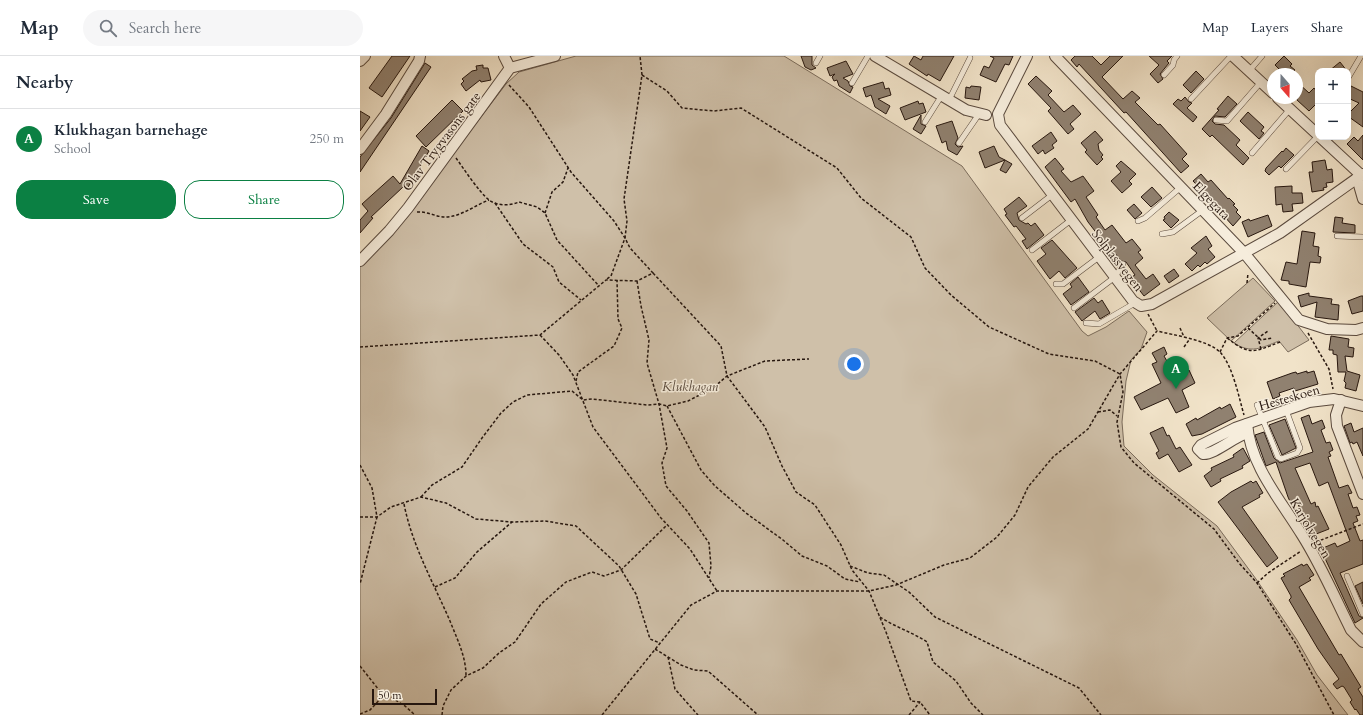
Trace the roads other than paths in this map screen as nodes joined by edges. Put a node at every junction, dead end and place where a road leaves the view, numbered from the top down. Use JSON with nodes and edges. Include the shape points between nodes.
{"nodes":[{"id":1,"x":365,"y":56,"type":"edge"},
{"id":2,"x":420,"y":56,"type":"edge"},
{"id":3,"x":504,"y":56,"type":"edge"},
{"id":4,"x":554,"y":56,"type":"edge"},
{"id":5,"x":820,"y":56,"type":"edge"},
{"id":6,"x":868,"y":56,"type":"edge"},
{"id":7,"x":875,"y":56,"type":"edge"},
{"id":8,"x":1027,"y":56,"type":"edge"},
{"id":9,"x":1054,"y":56,"type":"edge"},
{"id":10,"x":1177,"y":56,"type":"edge"},
{"id":11,"x":1232,"y":56,"type":"edge"},
{"id":12,"x":1262,"y":56,"type":"edge"},
{"id":13,"x":1361,"y":56,"type":"edge"},
{"id":14,"x":970,"y":58,"type":"dead end"},
{"id":15,"x":360,"y":62,"type":"edge"},
{"id":16,"x":816,"y":62,"type":"dead end"},
{"id":17,"x":510,"y":68,"type":"junction"},
{"id":18,"x":1249,"y":71,"type":"junction"},
{"id":19,"x":1351,"y":73,"type":"edge"},
{"id":20,"x":1164,"y":75,"type":"dead end"},
{"id":21,"x":1262,"y":82,"type":"junction"},
{"id":22,"x":852,"y":83,"type":"dead end"},
{"id":23,"x":1267,"y":87,"type":"edge"},
{"id":24,"x":945,"y":97,"type":"junction"},
{"id":25,"x":1191,"y":98,"type":"dead end"},
{"id":26,"x":1285,"y":104,"type":"edge"},
{"id":27,"x":1290,"y":109,"type":"junction"},
{"id":28,"x":982,"y":115,"type":"joint"},
{"id":29,"x":1216,"y":120,"type":"dead end"},
{"id":30,"x":925,"y":122,"type":"dead end"},
{"id":31,"x":1315,"y":132,"type":"edge"},
{"id":32,"x":1315,"y":140,"type":"edge"},
{"id":33,"x":1323,"y":140,"type":"edge"},
{"id":34,"x":959,"y":143,"type":"dead end"},
{"id":35,"x":360,"y":149,"type":"edge"},
{"id":36,"x":1252,"y":153,"type":"dead end"},
{"id":37,"x":1286,"y":169,"type":"dead end"},
{"id":38,"x":1360,"y":176,"type":"edge"},
{"id":39,"x":1181,"y":187,"type":"junction"},
{"id":40,"x":1052,"y":194,"type":"junction"},
{"id":41,"x":1363,"y":198,"type":"edge"},
{"id":42,"x":1203,"y":210,"type":"junction"},
{"id":43,"x":1022,"y":218,"type":"dead end"},
{"id":44,"x":1071,"y":220,"type":"junction"},
{"id":45,"x":1138,"y":221,"type":"dead end"},
{"id":46,"x":1162,"y":234,"type":"dead end"},
{"id":47,"x":1338,"y":236,"type":"dead end"},
{"id":48,"x":1363,"y":237,"type":"edge"},
{"id":49,"x":1032,"y":250,"type":"dead end"},
{"id":50,"x":1245,"y":254,"type":"junction"},
{"id":51,"x":1099,"y":257,"type":"junction"},
{"id":52,"x":360,"y":261,"type":"edge"},
{"id":53,"x":1123,"y":264,"type":"dead end"},
{"id":54,"x":1115,"y":277,"type":"junction"},
{"id":55,"x":1056,"y":284,"type":"dead end"},
{"id":56,"x":1135,"y":303,"type":"junction"},
{"id":57,"x":1074,"y":308,"type":"dead end"},
{"id":58,"x":1086,"y":323,"type":"dead end"},
{"id":59,"x":1363,"y":328,"type":"edge"},
{"id":60,"x":1338,"y":400,"type":"junction"},
{"id":61,"x":1257,"y":405,"type":"dead end"},
{"id":62,"x":1363,"y":406,"type":"edge"},
{"id":63,"x":1286,"y":410,"type":"junction"},
{"id":64,"x":1262,"y":419,"type":"junction"},
{"id":65,"x":1247,"y":428,"type":"joint"},
{"id":66,"x":1363,"y":494,"type":"edge"},
{"id":67,"x":1347,"y":576,"type":"dead end"},
{"id":68,"x":1363,"y":614,"type":"edge"},
{"id":69,"x":1363,"y":642,"type":"edge"}],
"edges":[{"from":1,"to":15,"type":"street"},
{"from":2,"to":35,"type":"street","via":[[386,114]]},
{"from":3,"to":17,"type":"street"},
{"from":4,"to":17,"type":"street"},
{"from":5,"to":16,"type":"lane"},
{"from":6,"to":22,"type":"lane"},
{"from":7,"to":24,"type":"street"},
{"from":8,"to":40,"type":"street","name":"Solplassvegen","via":[[998,114],[1005,133]]},
{"from":9,"to":39,"type":"street","name":"Elgegata"},
{"from":10,"to":20,"type":"lane"},
{"from":11,"to":18,"type":"street"},
{"from":11,"to":25,"type":"lane"},
{"from":12,"to":18,"type":"lane"},
{"from":13,"to":19,"type":"lane"},
{"from":14,"to":24,"type":"lane"},
{"from":17,"to":52,"type":"street","name":"Olav Trygvasons gate","via":[[408,208]]},
{"from":18,"to":21,"type":"street"},
{"from":21,"to":23,"type":"street"},
{"from":21,"to":29,"type":"lane","via":[[1227,121]]},
{"from":24,"to":28,"type":"street","via":[[966,110]]},
{"from":24,"to":30,"type":"lane"},
{"from":26,"to":27,"type":"street"},
{"from":27,"to":31,"type":"street"},
{"from":27,"to":36,"type":"lane"},
{"from":28,"to":34,"type":"lane"},
{"from":32,"to":37,"type":"lane"},
{"from":33,"to":38,"type":"street"},
{"from":38,"to":41,"type":"street"},
{"from":38,"to":50,"type":"street","name":"Solplassvegen","via":[[1280,233]]},
{"from":39,"to":42,"type":"street","name":"Elgegata"},
{"from":39,"to":45,"type":"lane","via":[[1146,218]]},
{"from":40,"to":43,"type":"lane"},
{"from":40,"to":44,"type":"street","name":"Solplassvegen"},
{"from":42,"to":46,"type":"lane","via":[[1173,232]]},
{"from":42,"to":50,"type":"street","name":"Elgegata"},
{"from":44,"to":49,"type":"lane"},
{"from":44,"to":51,"type":"street","name":"Solplassvegen"},
{"from":47,"to":48,"type":"lane"},
{"from":50,"to":56,"type":"street","name":"Solplassvegen","via":[[1164,302],[1146,306]]},
{"from":50,"to":59,"type":"street","name":"Elgegata","via":[[1299,320],[1328,329]]},
{"from":51,"to":54,"type":"street","name":"Solplassvegen"},
{"from":51,"to":55,"type":"lane","via":[[1064,284]]},
{"from":53,"to":54,"type":"lane"},
{"from":54,"to":56,"type":"street","name":"Solplassvegen"},
{"from":54,"to":57,"type":"lane"},
{"from":56,"to":58,"type":"lane","via":[[1099,324]]},
{"from":60,"to":62,"type":"street","name":"Hesteskoen"},
{"from":60,"to":63,"type":"street","name":"Hesteskoen","via":[[1309,402]]},
{"from":60,"to":66,"type":"street","via":[[1337,426]]},
{"from":61,"to":64,"type":"lane"},
{"from":63,"to":64,"type":"street","name":"Hesteskoen"},
{"from":63,"to":64,"type":"lane","via":[[1300,448],[1297,453],[1283,458],[1278,457]]},
{"from":64,"to":65,"type":"street","name":"Hesteskoen"},
{"from":65,"to":69,"type":"street","name":"Karjolvegen","via":[[1268,486],[1302,535],[1351,630]]},
{"from":67,"to":68,"type":"lane"}]}
